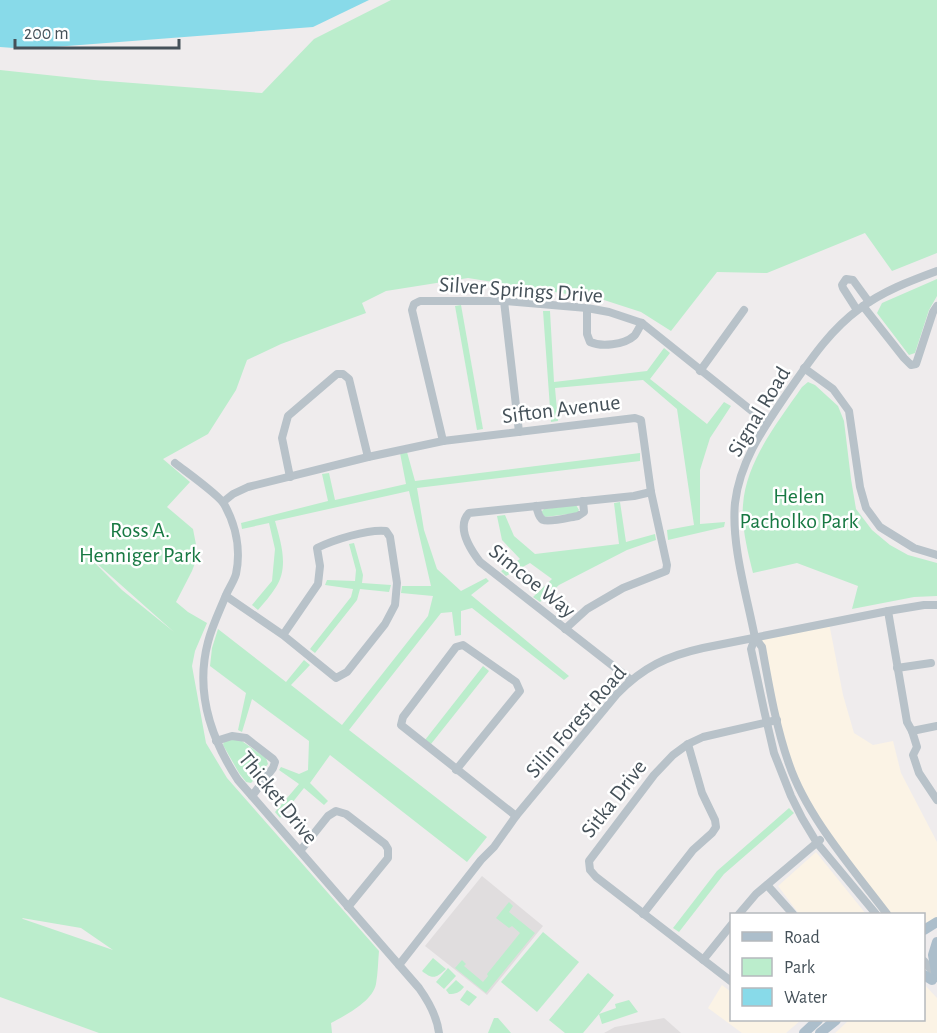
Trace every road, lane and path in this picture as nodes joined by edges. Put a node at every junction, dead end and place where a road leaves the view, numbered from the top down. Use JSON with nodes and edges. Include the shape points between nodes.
{"nodes":[{"id":1,"x":937,"y":271,"type":"edge"},
{"id":2,"x":504,"y":301,"type":"junction"},
{"id":3,"x":863,"y":306,"type":"junction"},
{"id":4,"x":937,"y":306,"type":"edge"},
{"id":5,"x":587,"y":308,"type":"junction"},
{"id":6,"x":744,"y":310,"type":"dead end"},
{"id":7,"x":642,"y":323,"type":"junction"},
{"id":8,"x":804,"y":368,"type":"junction"},
{"id":9,"x":700,"y":371,"type":"junction"},
{"id":10,"x":767,"y":423,"type":"junction"},
{"id":11,"x":519,"y":432,"type":"junction"},
{"id":12,"x":442,"y":441,"type":"junction"},
{"id":13,"x":368,"y":457,"type":"junction"},
{"id":14,"x":175,"y":463,"type":"dead end"},
{"id":15,"x":290,"y":477,"type":"junction"},
{"id":16,"x":651,"y":492,"type":"junction"},
{"id":17,"x":223,"y":501,"type":"junction"},
{"id":18,"x":583,"y":501,"type":"junction"},
{"id":19,"x":536,"y":506,"type":"junction"},
{"id":20,"x":937,"y":555,"type":"edge"},
{"id":21,"x":226,"y":596,"type":"junction"},
{"id":22,"x":937,"y":605,"type":"edge"},
{"id":23,"x":888,"y":610,"type":"junction"},
{"id":24,"x":565,"y":629,"type":"junction"},
{"id":25,"x":283,"y":635,"type":"junction"},
{"id":26,"x":756,"y":638,"type":"junction"},
{"id":27,"x":931,"y":663,"type":"dead end"},
{"id":28,"x":897,"y":668,"type":"junction"},
{"id":29,"x":631,"y":680,"type":"junction"},
{"id":30,"x":777,"y":720,"type":"junction"},
{"id":31,"x":766,"y":723,"type":"junction"},
{"id":32,"x":937,"y":726,"type":"edge"},
{"id":33,"x":912,"y":731,"type":"junction"},
{"id":34,"x":216,"y":741,"type":"junction"},
{"id":35,"x":688,"y":744,"type":"junction"},
{"id":36,"x":456,"y":770,"type":"junction"},
{"id":37,"x":252,"y":796,"type":"junction"},
{"id":38,"x":937,"y":800,"type":"edge"},
{"id":39,"x":516,"y":816,"type":"junction"},
{"id":40,"x":826,"y":835,"type":"junction"},
{"id":41,"x":817,"y":843,"type":"junction"},
{"id":42,"x":300,"y":852,"type":"junction"},
{"id":43,"x":767,"y":885,"type":"junction"},
{"id":44,"x":348,"y":907,"type":"junction"},
{"id":45,"x":741,"y":913,"type":"edge"},
{"id":46,"x":791,"y":913,"type":"edge"},
{"id":47,"x":874,"y":913,"type":"edge"},
{"id":48,"x":885,"y":913,"type":"edge"},
{"id":49,"x":643,"y":914,"type":"junction"},
{"id":50,"x":730,"y":926,"type":"edge"},
{"id":51,"x":937,"y":940,"type":"edge"},
{"id":52,"x":703,"y":960,"type":"junction"},
{"id":53,"x":925,"y":963,"type":"edge"},
{"id":54,"x":399,"y":965,"type":"junction"},
{"id":55,"x":932,"y":977,"type":"edge"},
{"id":56,"x":730,"y":980,"type":"edge"},
{"id":57,"x":817,"y":1021,"type":"edge"},
{"id":58,"x":835,"y":1021,"type":"edge"},
{"id":59,"x":439,"y":1033,"type":"edge"},
{"id":60,"x":804,"y":1033,"type":"edge"},
{"id":61,"x":820,"y":1033,"type":"edge"}],
"edges":[{"from":1,"to":3,"type":"street","name":"Signal Road","via":[[893,288]]},
{"from":2,"to":5,"type":"street","name":"Silver Springs Drive"},
{"from":2,"to":11,"type":"street"},
{"from":2,"to":12,"type":"street","name":"Silver Springs Drive","via":[[414,304],[412,310]]},
{"from":3,"to":4,"type":"street","via":[[911,365],[916,364]]},
{"from":3,"to":8,"type":"street","name":"Signal Road","via":[[833,332]]},
{"from":5,"to":7,"type":"street","name":"Silver Springs Drive"},
{"from":5,"to":7,"type":"street","via":[[587,334],[590,342],[597,345],[626,342],[636,335]]},
{"from":6,"to":9,"type":"street"},
{"from":7,"to":9,"type":"street","name":"Silver Springs Drive"},
{"from":8,"to":10,"type":"street","name":"Signal Road"},
{"from":8,"to":20,"type":"street","via":[[833,389],[849,411],[866,508],[880,527],[914,548]]},
{"from":9,"to":10,"type":"street","name":"Silver Springs Drive"},
{"from":10,"to":26,"type":"street","name":"Signal Road","via":[[744,465],[735,503],[738,555]]},
{"from":11,"to":12,"type":"street","name":"Sifton Avenue"},
{"from":11,"to":16,"type":"street","name":"Sifton Avenue","via":[[641,420]]},
{"from":12,"to":13,"type":"street","name":"Sifton Avenue"},
{"from":13,"to":15,"type":"street","name":"Sifton Avenue"},
{"from":13,"to":15,"type":"street","via":[[349,380],[337,374],[288,416],[282,438]]},
{"from":14,"to":17,"type":"street","name":"Thicket Drive"},
{"from":15,"to":17,"type":"street","name":"Sifton Avenue","via":[[248,487]]},
{"from":16,"to":18,"type":"street","name":"Simcoe Way"},
{"from":16,"to":24,"type":"street","name":"Sifton Avenue","via":[[666,571],[623,588],[587,609]]},
{"from":17,"to":21,"type":"street","name":"Thicket Drive","via":[[236,532],[238,558]]},
{"from":18,"to":19,"type":"street","name":"Simcoe Way"},
{"from":18,"to":19,"type":"street","via":[[582,514],[548,521],[539,516]]},
{"from":19,"to":24,"type":"street","name":"Simcoe Way","via":[[469,513],[463,528],[471,551],[480,562]]},
{"from":21,"to":25,"type":"street"},
{"from":21,"to":34,"type":"street","name":"Thicket Drive","via":[[204,662],[205,699]]},
{"from":22,"to":23,"type":"street","name":"Silin Forest Road"},
{"from":23,"to":26,"type":"street","name":"Silin Forest Road"},
{"from":23,"to":28,"type":"street"},
{"from":24,"to":29,"type":"street","name":"Simcoe Way"},
{"from":25,"to":25,"type":"street","via":[[336,678],[347,672],[395,605],[397,583],[386,531],[331,541],[317,548],[318,584]]},
{"from":26,"to":29,"type":"street","name":"Silin Forest Road","via":[[677,655]]},
{"from":26,"to":30,"type":"street","name":"Signal Road","via":[[762,647]]},
{"from":26,"to":31,"type":"street","name":"Signal Road","via":[[751,649]]},
{"from":27,"to":28,"type":"street"},
{"from":28,"to":33,"type":"street"},
{"from":29,"to":39,"type":"street","name":"Silin Forest Road"},
{"from":30,"to":31,"type":"street","name":"Sitka Drive"},
{"from":30,"to":40,"type":"street","name":"Signal Road","via":[[789,765]]},
{"from":31,"to":35,"type":"street","name":"Sitka Drive","via":[[712,734]]},
{"from":31,"to":41,"type":"street","name":"Signal Road","via":[[782,774]]},
{"from":32,"to":33,"type":"street"},
{"from":33,"to":38,"type":"street","via":[[919,773]]},
{"from":34,"to":37,"type":"street","name":"Thicket Drive"},
{"from":34,"to":37,"type":"street","via":[[232,736],[246,738],[275,762]]},
{"from":35,"to":49,"type":"street","via":[[716,827]]},
{"from":35,"to":49,"type":"street","name":"Sitka Drive","via":[[660,767],[589,861],[596,877]]},
{"from":36,"to":36,"type":"street","via":[[520,691],[516,682],[463,645],[456,647],[401,725]]},
{"from":36,"to":39,"type":"street"},
{"from":37,"to":42,"type":"street","name":"Thicket Drive"},
{"from":39,"to":54,"type":"street","name":"Silin Forest Road"},
{"from":40,"to":41,"type":"street"},
{"from":40,"to":48,"type":"street","name":"Signal Road"},
{"from":41,"to":43,"type":"street"},
{"from":41,"to":47,"type":"street","name":"Signal Road"},
{"from":42,"to":44,"type":"street","name":"Thicket Drive"},
{"from":42,"to":44,"type":"street","via":[[336,811],[346,814],[387,847],[386,860]]},
{"from":43,"to":45,"type":"street"},
{"from":43,"to":46,"type":"street"},
{"from":44,"to":54,"type":"street","name":"Thicket Drive"},
{"from":49,"to":52,"type":"street","name":"Sitka Drive"},
{"from":50,"to":52,"type":"street"},
{"from":51,"to":55,"type":"main road"},
{"from":52,"to":56,"type":"street","name":"Sitka Drive"},
{"from":53,"to":55,"type":"street"},
{"from":54,"to":59,"type":"street","name":"Thicket Drive","via":[[427,999]]},
{"from":57,"to":60,"type":"main road"},
{"from":58,"to":61,"type":"main road"}]}
